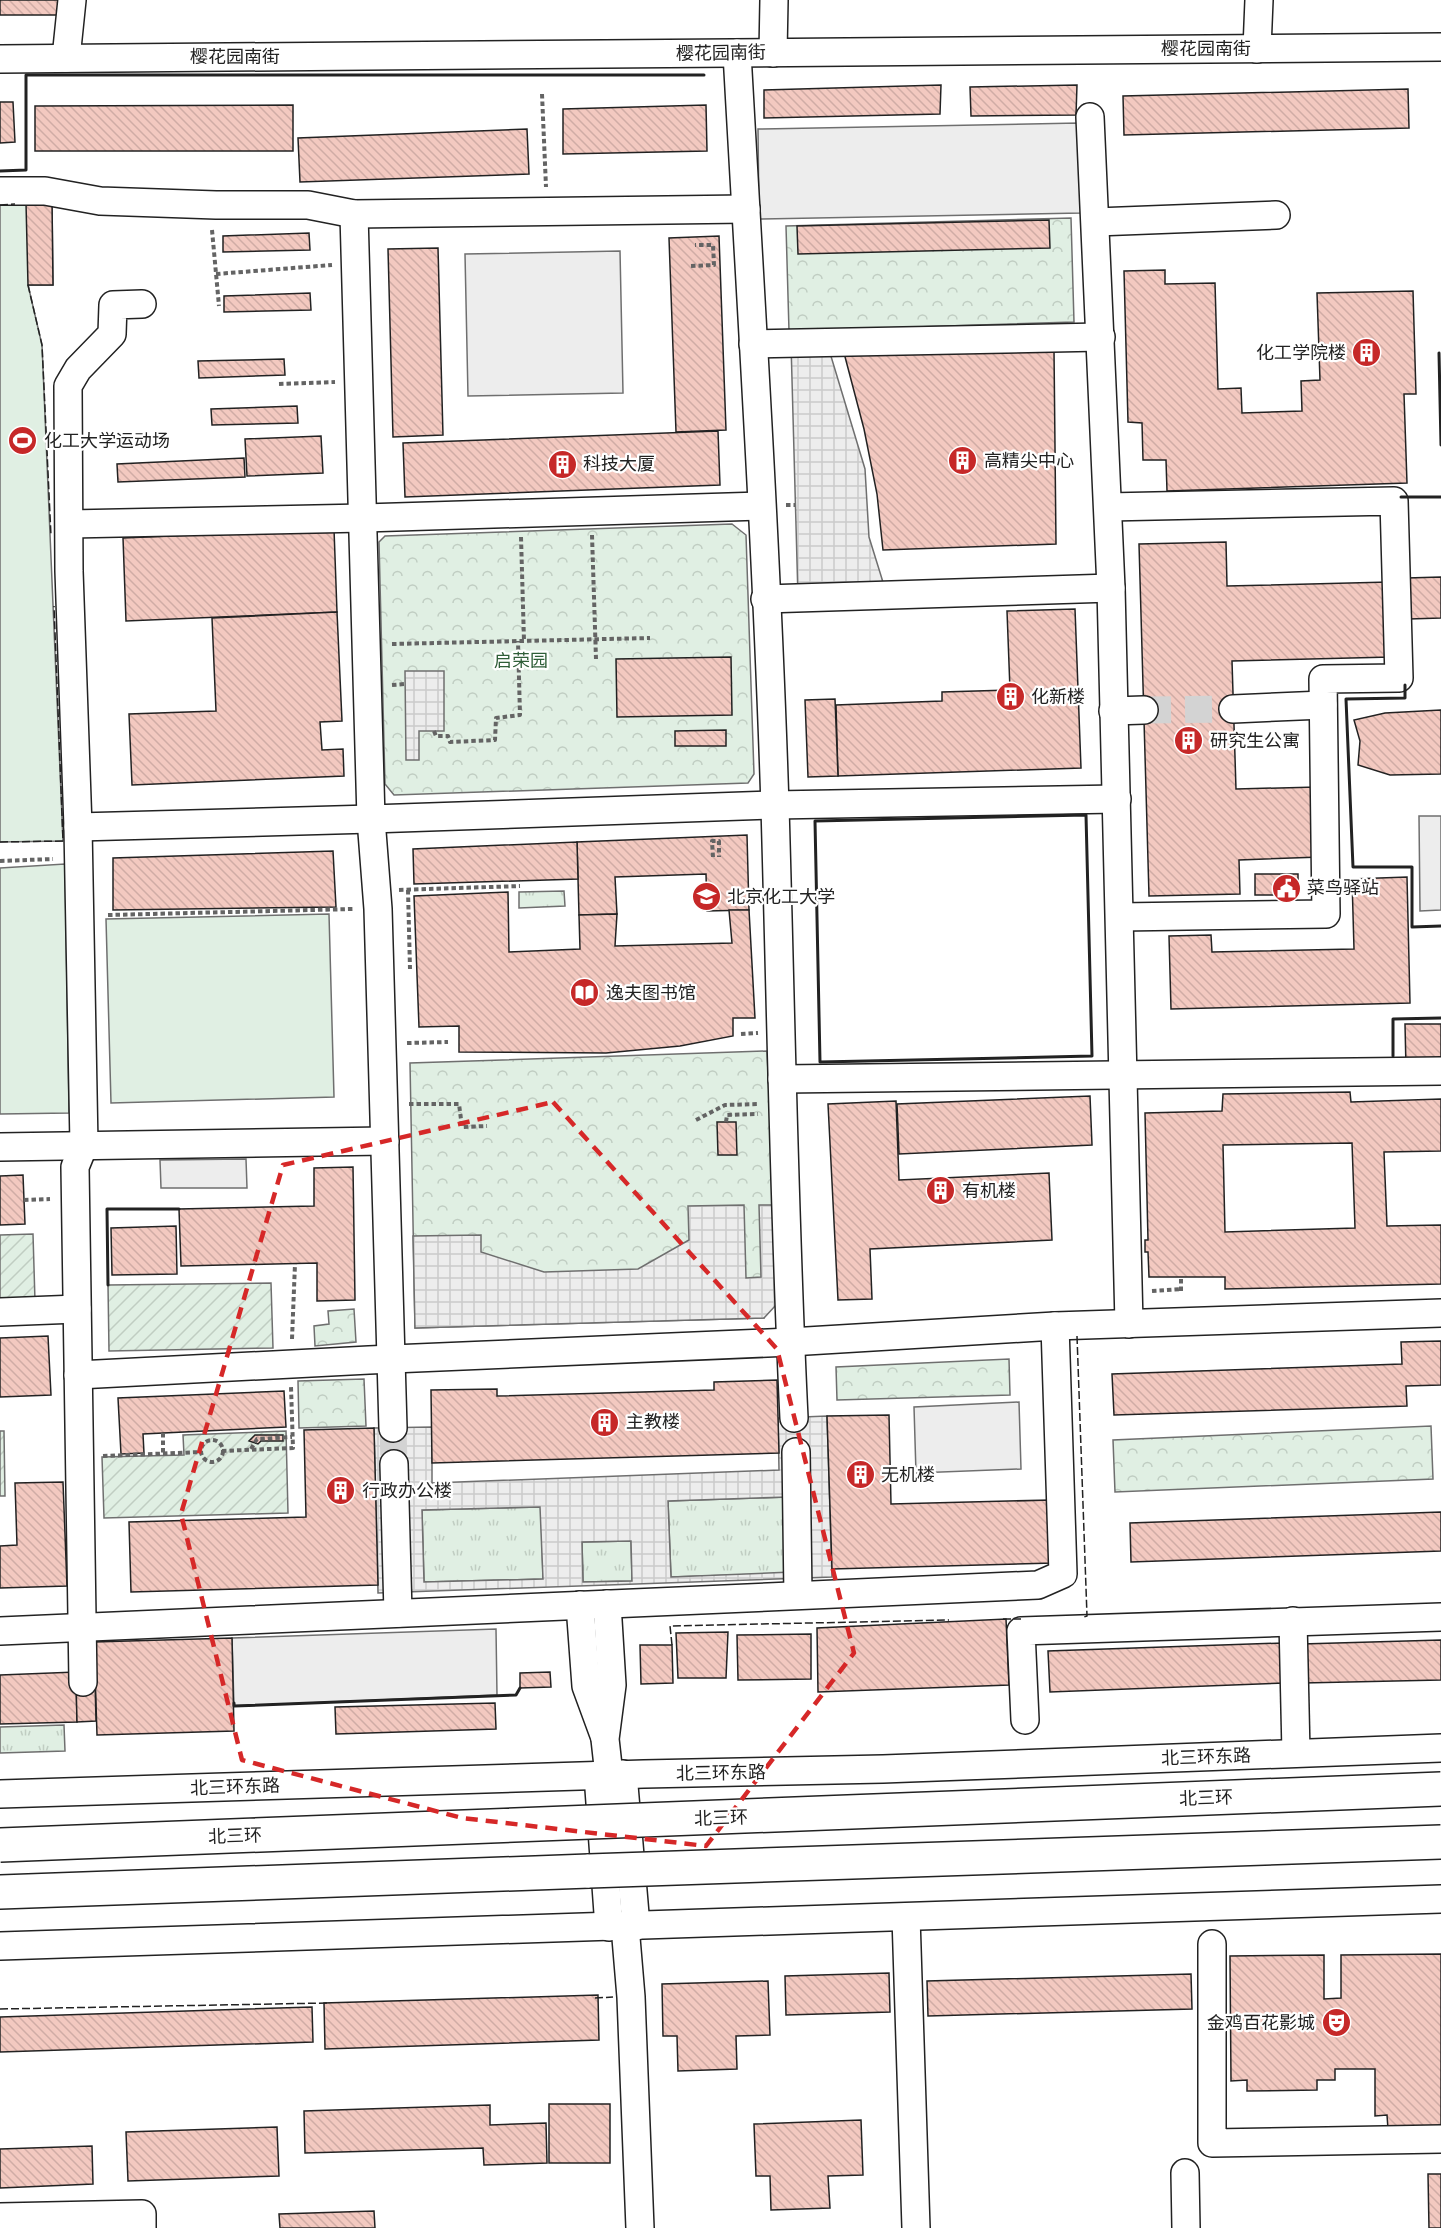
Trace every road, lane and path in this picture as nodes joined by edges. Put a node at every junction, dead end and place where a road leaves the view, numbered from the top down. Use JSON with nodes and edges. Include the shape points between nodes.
{"nodes":[{"id":1,"x":72,"y":0,"type":"edge"},
{"id":2,"x":774,"y":0,"type":"edge"},
{"id":3,"x":1258,"y":0,"type":"edge"},
{"id":4,"x":1441,"y":47,"type":"edge"},
{"id":5,"x":1257,"y":49,"type":"junction"},
{"id":6,"x":737,"y":53,"type":"junction"},
{"id":7,"x":773,"y":53,"type":"junction"},
{"id":8,"x":66,"y":58,"type":"junction"},
{"id":9,"x":0,"y":59,"type":"edge"},
{"id":10,"x":542,"y":94,"type":"dead end"},
{"id":11,"x":1090,"y":117,"type":"dead end"},
{"id":12,"x":0,"y":191,"type":"edge"},
{"id":13,"x":216,"y":206,"type":"junction"},
{"id":14,"x":746,"y":209,"type":"junction"},
{"id":15,"x":547,"y":213,"type":"junction"},
{"id":16,"x":354,"y":214,"type":"junction"},
{"id":17,"x":1276,"y":215,"type":"dead end"},
{"id":18,"x":1096,"y":222,"type":"junction"},
{"id":19,"x":695,"y":245,"type":"dead end"},
{"id":20,"x":691,"y":266,"type":"dead end"},
{"id":21,"x":356,"y":273,"type":"junction"},
{"id":22,"x":216,"y":274,"type":"junction"},
{"id":23,"x":142,"y":304,"type":"dead end"},
{"id":24,"x":219,"y":306,"type":"dead end"},
{"id":25,"x":1101,"y":337,"type":"junction"},
{"id":26,"x":753,"y":344,"type":"junction"},
{"id":27,"x":359,"y":382,"type":"junction"},
{"id":28,"x":279,"y":384,"type":"dead end"},
{"id":29,"x":761,"y":506,"type":"junction"},
{"id":30,"x":1108,"y":507,"type":"junction"},
{"id":31,"x":364,"y":518,"type":"junction"},
{"id":32,"x":70,"y":524,"type":"junction"},
{"id":33,"x":592,"y":534,"type":"dead end"},
{"id":34,"x":521,"y":535,"type":"dead end"},
{"id":35,"x":1112,"y":588,"type":"junction"},
{"id":36,"x":765,"y":599,"type":"junction"},
{"id":37,"x":650,"y":638,"type":"dead end"},
{"id":38,"x":596,"y":639,"type":"junction"},
{"id":39,"x":518,"y":641,"type":"junction"},
{"id":40,"x":524,"y":641,"type":"junction"},
{"id":41,"x":367,"y":645,"type":"junction"},
{"id":42,"x":596,"y":659,"type":"dead end"},
{"id":43,"x":1323,"y":705,"type":"junction"},
{"id":44,"x":1233,"y":709,"type":"tunnel mouth"},
{"id":45,"x":1144,"y":710,"type":"tunnel mouth"},
{"id":46,"x":1113,"y":711,"type":"junction"},
{"id":47,"x":434,"y":731,"type":"dead end"},
{"id":48,"x":1117,"y":799,"type":"junction"},
{"id":49,"x":774,"y":805,"type":"junction"},
{"id":50,"x":371,"y":819,"type":"junction"},
{"id":51,"x":78,"y":827,"type":"junction"},
{"id":52,"x":79,"y":857,"type":"junction"},
{"id":53,"x":713,"y":857,"type":"dead end"},
{"id":54,"x":719,"y":857,"type":"dead end"},
{"id":55,"x":0,"y":861,"type":"edge"},
{"id":56,"x":520,"y":886,"type":"dead end"},
{"id":57,"x":408,"y":890,"type":"junction"},
{"id":58,"x":387,"y":900,"type":"junction"},
{"id":59,"x":108,"y":915,"type":"dead end"},
{"id":60,"x":1120,"y":917,"type":"junction"},
{"id":61,"x":410,"y":969,"type":"dead end"},
{"id":62,"x":448,"y":1042,"type":"dead end"},
{"id":63,"x":382,"y":1044,"type":"junction"},
{"id":64,"x":1441,"y":1071,"type":"edge"},
{"id":65,"x":1122,"y":1075,"type":"junction"},
{"id":66,"x":782,"y":1099,"type":"junction"},
{"id":67,"x":384,"y":1104,"type":"junction"},
{"id":68,"x":696,"y":1120,"type":"dead end"},
{"id":69,"x":726,"y":1122,"type":"dead end"},
{"id":70,"x":487,"y":1126,"type":"dead end"},
{"id":71,"x":385,"y":1142,"type":"junction"},
{"id":72,"x":84,"y":1145,"type":"junction"},
{"id":73,"x":0,"y":1147,"type":"edge"},
{"id":74,"x":295,"y":1264,"type":"dead end"},
{"id":75,"x":1181,"y":1278,"type":"dead end"},
{"id":76,"x":1181,"y":1289,"type":"dead end"},
{"id":77,"x":77,"y":1309,"type":"junction"},
{"id":78,"x":0,"y":1312,"type":"edge"},
{"id":79,"x":1441,"y":1313,"type":"edge"},
{"id":80,"x":1129,"y":1324,"type":"junction"},
{"id":81,"x":1054,"y":1326,"type":"junction"},
{"id":82,"x":790,"y":1342,"type":"junction"},
{"id":83,"x":391,"y":1359,"type":"junction"},
{"id":84,"x":291,"y":1374,"type":"junction"},
{"id":85,"x":78,"y":1375,"type":"junction"},
{"id":86,"x":794,"y":1418,"type":"dead end"},
{"id":87,"x":393,"y":1428,"type":"tunnel mouth"},
{"id":88,"x":163,"y":1433,"type":"dead end"},
{"id":89,"x":292,"y":1437,"type":"junction"},
{"id":90,"x":251,"y":1450,"type":"junction"},
{"id":91,"x":222,"y":1451,"type":"junction"},
{"id":92,"x":201,"y":1452,"type":"junction"},
{"id":93,"x":796,"y":1452,"type":"dead end"},
{"id":94,"x":163,"y":1453,"type":"junction"},
{"id":95,"x":79,"y":1457,"type":"junction"},
{"id":96,"x":394,"y":1464,"type":"tunnel mouth"},
{"id":97,"x":798,"y":1595,"type":"junction"},
{"id":98,"x":607,"y":1604,"type":"junction"},
{"id":99,"x":580,"y":1605,"type":"junction"},
{"id":100,"x":398,"y":1613,"type":"junction"},
{"id":101,"x":1441,"y":1617,"type":"edge"},
{"id":102,"x":1293,"y":1621,"type":"junction"},
{"id":103,"x":81,"y":1628,"type":"junction"},
{"id":104,"x":0,"y":1631,"type":"edge"},
{"id":105,"x":83,"y":1682,"type":"dead end"},
{"id":106,"x":1024,"y":1720,"type":"dead end"},
{"id":107,"x":605,"y":1739,"type":"junction"},
{"id":108,"x":1441,"y":1748,"type":"edge"},
{"id":109,"x":1296,"y":1753,"type":"junction"},
{"id":110,"x":610,"y":1775,"type":"junction"},
{"id":111,"x":1441,"y":1789,"type":"edge"},
{"id":112,"x":0,"y":1794,"type":"edge"},
{"id":113,"x":1441,"y":1842,"type":"edge"},
{"id":114,"x":0,"y":1845,"type":"edge"},
{"id":115,"x":0,"y":1892,"type":"edge"},
{"id":116,"x":1441,"y":1899,"type":"edge"},
{"id":117,"x":906,"y":1917,"type":"junction"},
{"id":118,"x":623,"y":1926,"type":"junction"},
{"id":119,"x":1212,"y":1944,"type":"dead end"},
{"id":120,"x":0,"y":1946,"type":"edge"},
{"id":121,"x":1441,"y":2139,"type":"edge"},
{"id":122,"x":1185,"y":2172,"type":"dead end"},
{"id":123,"x":0,"y":2217,"type":"edge"},
{"id":124,"x":142,"y":2228,"type":"edge"},
{"id":125,"x":639,"y":2228,"type":"edge"},
{"id":126,"x":916,"y":2228,"type":"edge"},
{"id":127,"x":1186,"y":2228,"type":"edge"}],
"edges":[{"from":1,"to":8,"type":"street"},
{"from":2,"to":7,"type":"street"},
{"from":3,"to":5,"type":"street"},
{"from":4,"to":5,"type":"street","name":"樱花园南街"},
{"from":5,"to":7,"type":"street","name":"樱花园南街"},
{"from":6,"to":7,"type":"street","name":"樱花园南街"},
{"from":6,"to":8,"type":"street","name":"樱花园南街"},
{"from":6,"to":14,"type":"street"},
{"from":8,"to":9,"type":"street","name":"樱花园南街"},
{"from":10,"to":15,"type":"path"},
{"from":11,"to":18,"type":"street"},
{"from":12,"to":13,"type":"street","via":[[45,191],[100,201]]},
{"from":13,"to":16,"type":"street","via":[[308,205]]},
{"from":13,"to":22,"type":"path","via":[[212,228]]},
{"from":14,"to":15,"type":"street"},
{"from":14,"to":26,"type":"street"},
{"from":15,"to":16,"type":"street"},
{"from":16,"to":21,"type":"street"},
{"from":17,"to":18,"type":"street"},
{"from":18,"to":25,"type":"street"},
{"from":19,"to":20,"type":"path","via":[[713,245],[714,265]]},
{"from":21,"to":22,"type":"path","via":[[330,264]]},
{"from":21,"to":27,"type":"street"},
{"from":22,"to":24,"type":"path"},
{"from":23,"to":32,"type":"street","via":[[113,305],[112,334],[78,369],[68,386]]},
{"from":25,"to":26,"type":"street"},
{"from":25,"to":30,"type":"street"},
{"from":26,"to":29,"type":"street"},
{"from":27,"to":28,"type":"path"},
{"from":27,"to":31,"type":"street"},
{"from":29,"to":31,"type":"street"},
{"from":29,"to":36,"type":"street"},
{"from":30,"to":35,"type":"street"},
{"from":30,"to":43,"type":"street","via":[[1394,501],[1399,678],[1323,679]]},
{"from":31,"to":32,"type":"street"},
{"from":31,"to":41,"type":"street"},
{"from":32,"to":51,"type":"street"},
{"from":33,"to":38,"type":"path"},
{"from":34,"to":40,"type":"path"},
{"from":35,"to":36,"type":"street"},
{"from":35,"to":46,"type":"street"},
{"from":36,"to":49,"type":"street"},
{"from":37,"to":38,"type":"path"},
{"from":38,"to":40,"type":"path"},
{"from":38,"to":42,"type":"path"},
{"from":39,"to":40,"type":"path"},
{"from":39,"to":41,"type":"path"},
{"from":39,"to":47,"type":"path","via":[[520,715],[496,718],[495,740],[450,742],[448,736],[436,736]]},
{"from":41,"to":50,"type":"street"},
{"from":43,"to":44,"type":"street"},
{"from":43,"to":60,"type":"street","via":[[1326,914]]},
{"from":45,"to":46,"type":"street"},
{"from":46,"to":48,"type":"street"},
{"from":48,"to":49,"type":"street"},
{"from":48,"to":60,"type":"street"},
{"from":49,"to":50,"type":"street"},
{"from":49,"to":66,"type":"street"},
{"from":50,"to":51,"type":"street"},
{"from":50,"to":58,"type":"street"},
{"from":51,"to":52,"type":"street"},
{"from":52,"to":55,"type":"path"},
{"from":52,"to":72,"type":"street"},
{"from":53,"to":54,"type":"path","via":[[712,841],[719,841]]},
{"from":56,"to":57,"type":"path"},
{"from":57,"to":58,"type":"path"},
{"from":57,"to":61,"type":"path"},
{"from":58,"to":59,"type":"path"},
{"from":58,"to":63,"type":"street"},
{"from":60,"to":65,"type":"street"},
{"from":62,"to":63,"type":"path"},
{"from":63,"to":67,"type":"street"},
{"from":64,"to":65,"type":"street"},
{"from":65,"to":66,"type":"street"},
{"from":65,"to":80,"type":"street"},
{"from":66,"to":68,"type":"path","via":[[725,1105]]},
{"from":66,"to":69,"type":"path","via":[[727,1115]]},
{"from":66,"to":82,"type":"street"},
{"from":67,"to":70,"type":"path","via":[[459,1104],[462,1127]]},
{"from":67,"to":71,"type":"street"},
{"from":71,"to":72,"type":"street"},
{"from":71,"to":83,"type":"street"},
{"from":72,"to":73,"type":"street"},
{"from":72,"to":77,"type":"street","via":[[75,1167]]},
{"from":74,"to":84,"type":"path"},
{"from":75,"to":76,"type":"path"},
{"from":77,"to":78,"type":"street"},
{"from":77,"to":85,"type":"street"},
{"from":79,"to":80,"type":"street"},
{"from":80,"to":81,"type":"street"},
{"from":81,"to":82,"type":"street"},
{"from":81,"to":97,"type":"street","via":[[1063,1574],[1038,1585]]},
{"from":82,"to":83,"type":"street"},
{"from":82,"to":86,"type":"street"},
{"from":83,"to":84,"type":"street"},
{"from":83,"to":87,"type":"street"},
{"from":84,"to":85,"type":"street"},
{"from":84,"to":89,"type":"path"},
{"from":85,"to":95,"type":"street"},
{"from":88,"to":94,"type":"path"},
{"from":89,"to":90,"type":"path","via":[[257,1439]]},
{"from":89,"to":90,"type":"path","via":[[293,1448]]},
{"from":90,"to":91,"type":"path"},
{"from":91,"to":92,"type":"path","via":[[214,1461],[204,1458]]},
{"from":91,"to":92,"type":"path","via":[[218,1442],[211,1440],[202,1445]]},
{"from":92,"to":94,"type":"path"},
{"from":93,"to":97,"type":"street"},
{"from":94,"to":95,"type":"path"},
{"from":95,"to":103,"type":"street"},
{"from":96,"to":100,"type":"street"},
{"from":97,"to":98,"type":"street"},
{"from":98,"to":99,"type":"street"},
{"from":98,"to":107,"type":"street","via":[[612,1685]]},
{"from":99,"to":100,"type":"street"},
{"from":99,"to":107,"type":"street","via":[[586,1686]]},
{"from":100,"to":103,"type":"street"},
{"from":101,"to":102,"type":"street"},
{"from":102,"to":106,"type":"street","via":[[1021,1631]]},
{"from":102,"to":109,"type":"street"},
{"from":103,"to":104,"type":"street"},
{"from":103,"to":105,"type":"street"},
{"from":107,"to":110,"type":"street"},
{"from":108,"to":109,"type":"street","name":"北三环东路"},
{"from":109,"to":110,"type":"street","name":"北三环东路"},
{"from":110,"to":112,"type":"street","name":"北三环东路"},
{"from":110,"to":118,"type":"street"},
{"from":111,"to":114,"type":"highway","name":"北三环","bridge":true},
{"from":113,"to":115,"type":"highway","bridge":true},
{"from":116,"to":117,"type":"street"},
{"from":117,"to":118,"type":"street"},
{"from":117,"to":126,"type":"street"},
{"from":118,"to":120,"type":"street"},
{"from":118,"to":125,"type":"street","via":[[631,1998]]},
{"from":119,"to":121,"type":"street","via":[[1212,2143]]},
{"from":122,"to":127,"type":"street"},
{"from":123,"to":124,"type":"street","via":[[142,2214]]}]}
